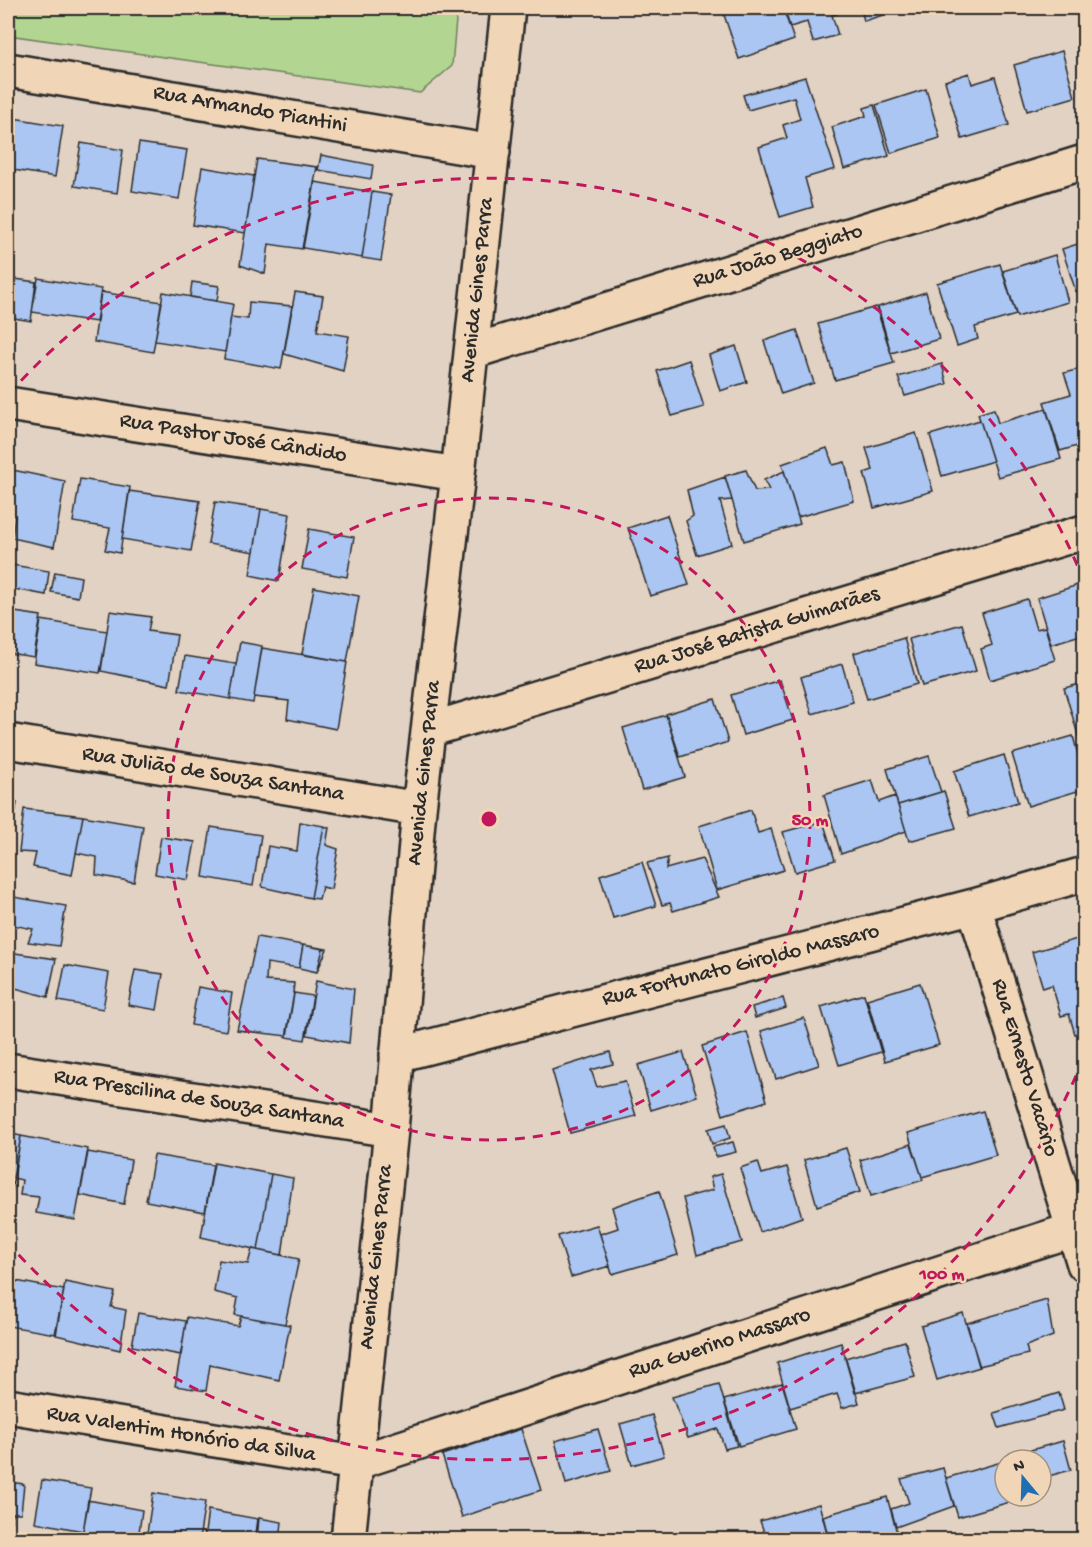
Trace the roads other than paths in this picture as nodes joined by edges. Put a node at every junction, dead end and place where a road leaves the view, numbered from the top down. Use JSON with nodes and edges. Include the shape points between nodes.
{"nodes":[{"id":1,"x":508,"y":8,"type":"edge"},
{"id":2,"x":8,"y":70,"type":"edge"},
{"id":3,"x":493,"y":152,"type":"junction"},
{"id":4,"x":1084,"y":162,"type":"edge"},
{"id":5,"x":471,"y":352,"type":"junction"},
{"id":6,"x":8,"y":404,"type":"edge"},
{"id":7,"x":458,"y":474,"type":"junction"},
{"id":8,"x":1084,"y":531,"type":"edge"},
{"id":9,"x":429,"y":730,"type":"junction"},
{"id":10,"x":8,"y":741,"type":"edge"},
{"id":11,"x":419,"y":809,"type":"junction"},
{"id":12,"x":1084,"y":874,"type":"edge"},
{"id":13,"x":974,"y":906,"type":"junction"},
{"id":14,"x":397,"y":1054,"type":"junction"},
{"id":15,"x":8,"y":1070,"type":"edge"},
{"id":16,"x":391,"y":1130,"type":"junction"},
{"id":17,"x":1079,"y":1227,"type":"edge"},
{"id":18,"x":1084,"y":1264,"type":"edge"},
{"id":19,"x":8,"y":1406,"type":"edge"},
{"id":20,"x":355,"y":1463,"type":"junction"},
{"id":21,"x":348,"y":1539,"type":"edge"}],
"edges":[{"from":1,"to":3,"type":"street","name":"Avenida Gines Parra"},
{"from":2,"to":3,"type":"street","name":"Rua Armando Piantini"},
{"from":3,"to":5,"type":"street","name":"Avenida Gines Parra"},
{"from":4,"to":5,"type":"street","name":"Rua João Beggiato"},
{"from":5,"to":7,"type":"street","name":"Avenida Gines Parra"},
{"from":6,"to":7,"type":"street","name":"Rua Pastor José Cândido"},
{"from":7,"to":9,"type":"street","name":"Avenida Gines Parra"},
{"from":8,"to":9,"type":"street","name":"Rua José Batista Guimarães"},
{"from":9,"to":11,"type":"street","name":"Avenida Gines Parra"},
{"from":10,"to":11,"type":"street","name":"Rua Julião de Souza Santana"},
{"from":11,"to":14,"type":"street","name":"Avenida Gines Parra"},
{"from":12,"to":13,"type":"street","name":"Rua Fortunato Giroldo Massaro"},
{"from":13,"to":14,"type":"street","name":"Rua Fortunato Giroldo Massaro"},
{"from":13,"to":17,"type":"street","name":"Rua Ernesto Vacario"},
{"from":14,"to":16,"type":"street","name":"Avenida Gines Parra"},
{"from":15,"to":16,"type":"street","name":"Rua Prescilina de Souza Santana"},
{"from":16,"to":20,"type":"street","name":"Avenida Gines Parra"},
{"from":17,"to":18,"type":"street","name":"Rua Ernesto Vacario"},
{"from":17,"to":20,"type":"street","name":"Rua Guerino Massaro"},
{"from":19,"to":20,"type":"street","name":"Rua Valentim Honório da Silva"},
{"from":20,"to":21,"type":"street","name":"Avenida Gines Parra"}]}
